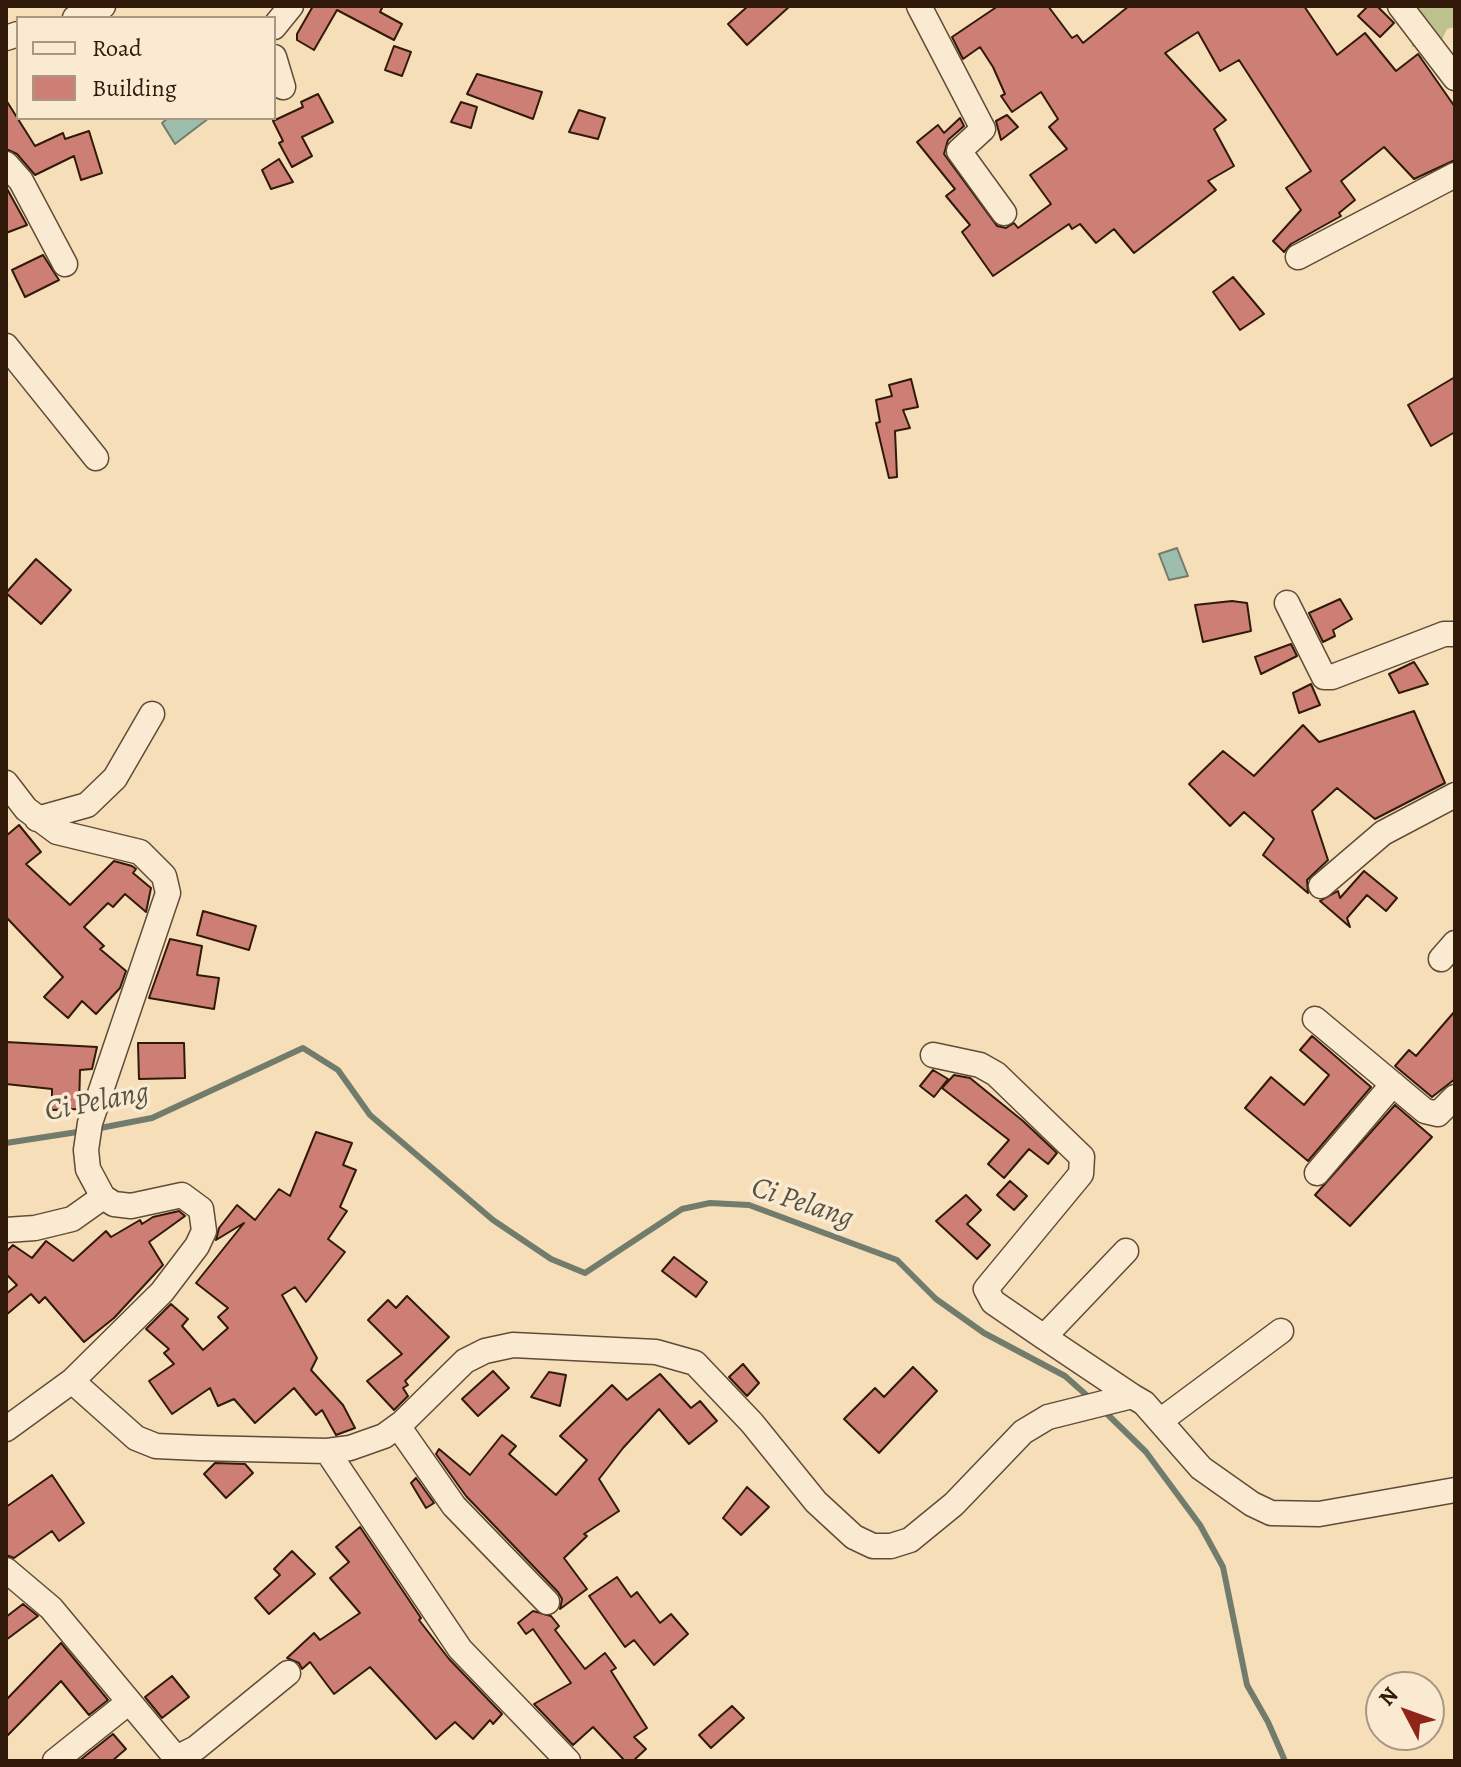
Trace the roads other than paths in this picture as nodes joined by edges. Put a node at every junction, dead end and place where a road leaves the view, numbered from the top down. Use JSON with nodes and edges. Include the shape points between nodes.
{"nodes":[{"id":1,"x":103,"y":6,"type":"edge"},
{"id":2,"x":291,"y":6,"type":"edge"},
{"id":3,"x":919,"y":6,"type":"edge"},
{"id":4,"x":1400,"y":6,"type":"edge"},
{"id":5,"x":80,"y":16,"type":"edge"},
{"id":6,"x":276,"y":25,"type":"edge"},
{"id":7,"x":276,"y":64,"type":"edge"},
{"id":8,"x":1455,"y":78,"type":"edge"},
{"id":9,"x":283,"y":87,"type":"dead end"},
{"id":10,"x":6,"y":164,"type":"edge"},
{"id":11,"x":1455,"y":175,"type":"edge"},
{"id":12,"x":1004,"y":213,"type":"dead end"},
{"id":13,"x":1298,"y":257,"type":"dead end"},
{"id":14,"x":65,"y":264,"type":"dead end"},
{"id":15,"x":6,"y":346,"type":"edge"},
{"id":16,"x":96,"y":458,"type":"dead end"},
{"id":17,"x":1287,"y":603,"type":"dead end"},
{"id":18,"x":1455,"y":634,"type":"edge"},
{"id":19,"x":152,"y":714,"type":"dead end"},
{"id":20,"x":6,"y":783,"type":"edge"},
{"id":21,"x":1455,"y":795,"type":"edge"},
{"id":22,"x":37,"y":819,"type":"junction"},
{"id":23,"x":1321,"y":886,"type":"dead end"},
{"id":24,"x":1315,"y":1019,"type":"dead end"},
{"id":25,"x":933,"y":1055,"type":"dead end"},
{"id":26,"x":1393,"y":1084,"type":"junction"},
{"id":27,"x":1455,"y":1097,"type":"edge"},
{"id":28,"x":1317,"y":1173,"type":"dead end"},
{"id":29,"x":103,"y":1197,"type":"junction"},
{"id":30,"x":6,"y":1230,"type":"edge"},
{"id":31,"x":1126,"y":1251,"type":"dead end"},
{"id":32,"x":1281,"y":1331,"type":"dead end"},
{"id":33,"x":1044,"y":1337,"type":"junction"},
{"id":34,"x":72,"y":1381,"type":"junction"},
{"id":35,"x":1122,"y":1398,"type":"junction"},
{"id":36,"x":1160,"y":1421,"type":"junction"},
{"id":37,"x":398,"y":1426,"type":"junction"},
{"id":38,"x":6,"y":1429,"type":"edge"},
{"id":39,"x":327,"y":1451,"type":"junction"},
{"id":40,"x":1455,"y":1490,"type":"edge"},
{"id":41,"x":6,"y":1570,"type":"edge"},
{"id":42,"x":547,"y":1602,"type":"dead end"},
{"id":43,"x":288,"y":1673,"type":"dead end"},
{"id":44,"x":129,"y":1702,"type":"junction"},
{"id":45,"x":55,"y":1761,"type":"edge"},
{"id":46,"x":568,"y":1761,"type":"edge"}],
"edges":[{"from":1,"to":5,"type":"street"},
{"from":2,"to":6,"type":"street"},
{"from":3,"to":12,"type":"street","via":[[983,129],[959,151]]},
{"from":4,"to":8,"type":"street"},
{"from":7,"to":9,"type":"street"},
{"from":10,"to":14,"type":"street","via":[[21,181]]},
{"from":11,"to":13,"type":"street"},
{"from":15,"to":16,"type":"street"},
{"from":17,"to":18,"type":"street","via":[[1324,677]]},
{"from":19,"to":22,"type":"street","via":[[115,778],[87,805]]},
{"from":20,"to":22,"type":"street"},
{"from":21,"to":23,"type":"street","via":[[1383,833]]},
{"from":22,"to":29,"type":"street","via":[[57,832],[140,852],[164,876],[168,893],[89,1134],[88,1169]]},
{"from":24,"to":26,"type":"street"},
{"from":25,"to":33,"type":"street","via":[[996,1074],[1082,1157],[1081,1174],[986,1289],[993,1302]]},
{"from":26,"to":27,"type":"street","via":[[1433,1115]]},
{"from":26,"to":28,"type":"street"},
{"from":29,"to":30,"type":"street","via":[[72,1219]]},
{"from":29,"to":34,"type":"street","via":[[131,1206],[182,1195],[201,1209],[204,1231],[162,1292]]},
{"from":31,"to":33,"type":"street"},
{"from":32,"to":36,"type":"street"},
{"from":33,"to":35,"type":"street"},
{"from":34,"to":38,"type":"street"},
{"from":34,"to":39,"type":"street","via":[[136,1438],[156,1446]]},
{"from":35,"to":36,"type":"street"},
{"from":35,"to":37,"type":"street","via":[[1048,1417],[1023,1432],[954,1504],[910,1540],[891,1546],[873,1546],[847,1531],[816,1502],[708,1373],[668,1353],[513,1345],[485,1351],[465,1361]]},
{"from":36,"to":40,"type":"street","via":[[1201,1468],[1271,1513],[1319,1514]]},
{"from":37,"to":39,"type":"street","via":[[368,1444]]},
{"from":37,"to":42,"type":"street","via":[[454,1506]]},
{"from":39,"to":46,"type":"street","via":[[460,1649]]},
{"from":41,"to":44,"type":"street","via":[[51,1608]]},
{"from":43,"to":44,"type":"street","via":[[180,1756],[165,1747]]},
{"from":44,"to":45,"type":"street"}]}
